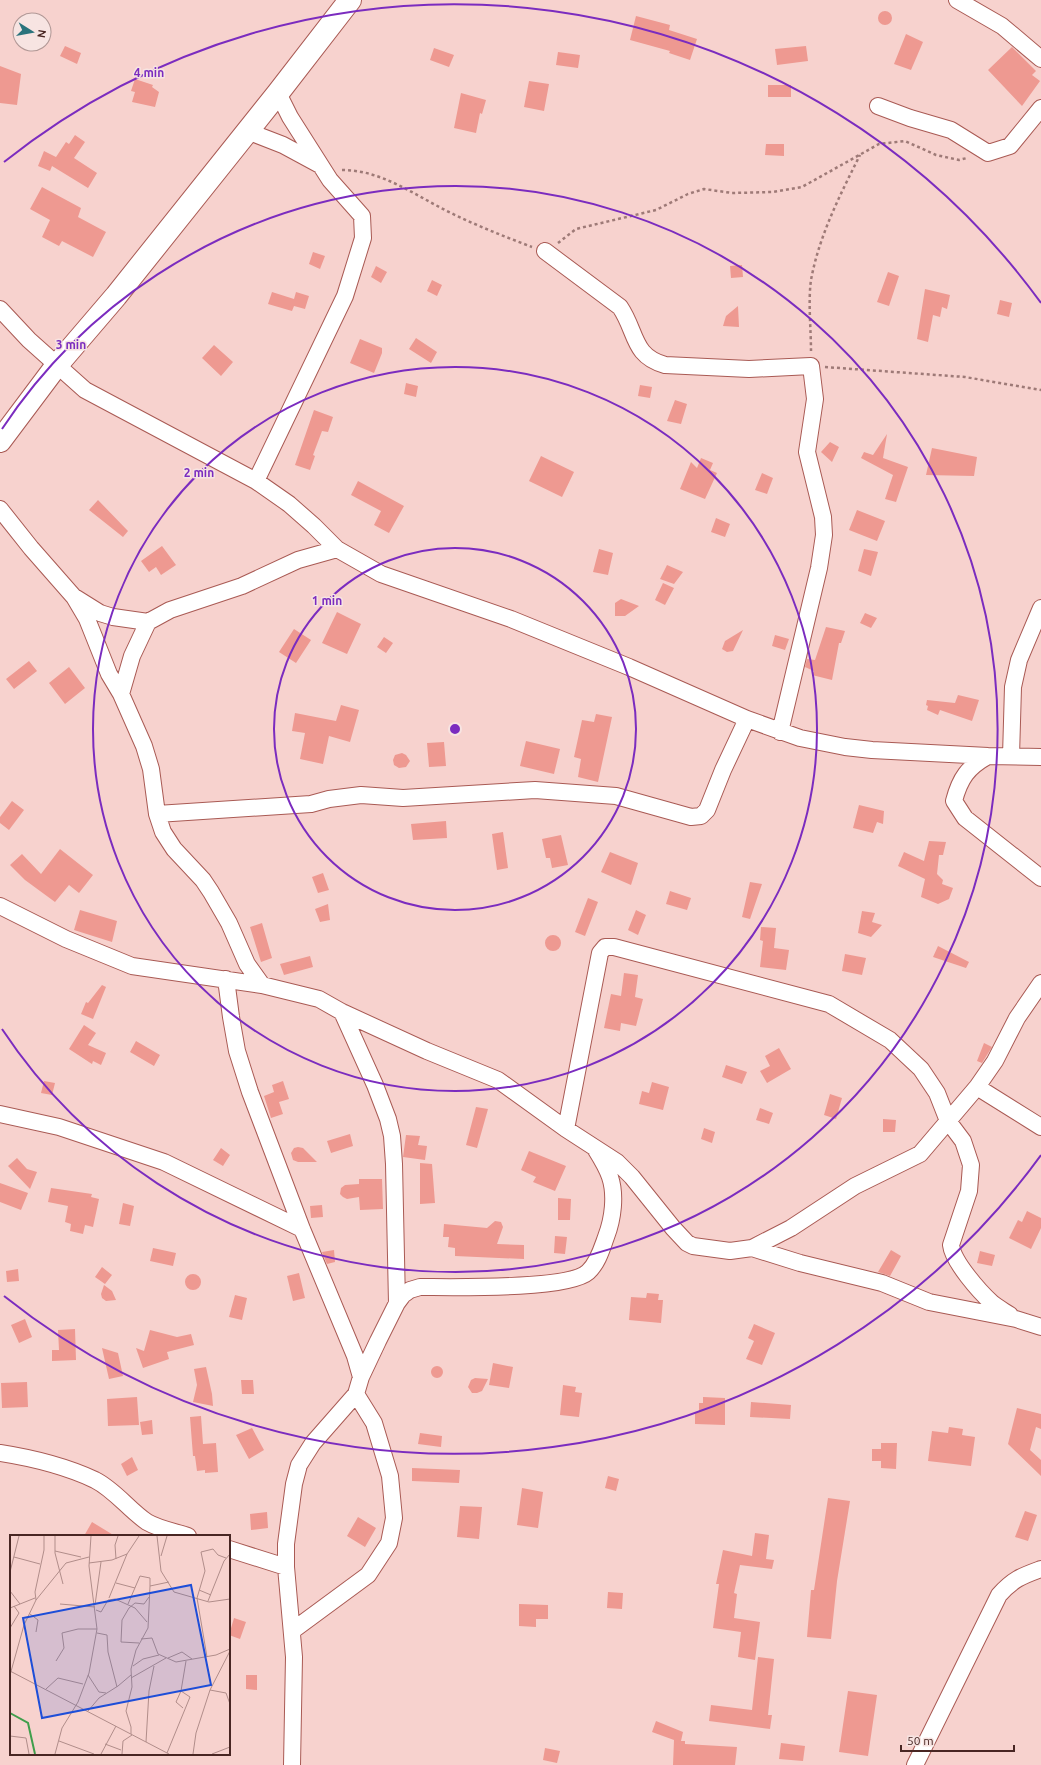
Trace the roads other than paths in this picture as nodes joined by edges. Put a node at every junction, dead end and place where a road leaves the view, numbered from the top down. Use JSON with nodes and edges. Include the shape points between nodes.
{"nodes":[{"id":1,"x":350,"y":0,"type":"edge"},
{"id":2,"x":957,"y":0,"type":"edge"},
{"id":3,"x":1041,"y":59,"type":"edge"},
{"id":4,"x":278,"y":93,"type":"junction"},
{"id":5,"x":878,"y":106,"type":"dead end"},
{"id":6,"x":1041,"y":108,"type":"edge"},
{"id":7,"x":247,"y":131,"type":"junction"},
{"id":8,"x":323,"y":169,"type":"junction"},
{"id":9,"x":545,"y":252,"type":"road end"},
{"id":10,"x":0,"y":309,"type":"edge"},
{"id":11,"x":57,"y":365,"type":"junction"},
{"id":12,"x":0,"y":441,"type":"edge"},
{"id":13,"x":256,"y":480,"type":"junction"},
{"id":14,"x":0,"y":509,"type":"edge"},
{"id":15,"x":337,"y":549,"type":"junction"},
{"id":16,"x":74,"y":597,"type":"junction"},
{"id":17,"x":1041,"y":608,"type":"edge"},
{"id":18,"x":148,"y":622,"type":"junction"},
{"id":19,"x":121,"y":694,"type":"junction"},
{"id":20,"x":747,"y":719,"type":"junction"},
{"id":21,"x":780,"y":732,"type":"junction"},
{"id":22,"x":988,"y":756,"type":"junction"},
{"id":23,"x":1011,"y":756,"type":"junction"},
{"id":24,"x":1038,"y":760,"type":"edge"},
{"id":25,"x":156,"y":814,"type":"junction"},
{"id":26,"x":1041,"y":878,"type":"edge"},
{"id":27,"x":0,"y":906,"type":"edge"},
{"id":28,"x":226,"y":979,"type":"junction"},
{"id":29,"x":1041,"y":983,"type":"edge"},
{"id":30,"x":262,"y":985,"type":"junction"},
{"id":31,"x":342,"y":1012,"type":"junction"},
{"id":32,"x":977,"y":1087,"type":"junction"},
{"id":33,"x":0,"y":1114,"type":"edge"},
{"id":34,"x":948,"y":1121,"type":"junction"},
{"id":35,"x":1041,"y":1127,"type":"edge"},
{"id":36,"x":566,"y":1129,"type":"junction"},
{"id":37,"x":596,"y":1150,"type":"junction"},
{"id":38,"x":302,"y":1229,"type":"junction"},
{"id":39,"x":752,"y":1248,"type":"junction"},
{"id":40,"x":397,"y":1303,"type":"junction"},
{"id":41,"x":1016,"y":1319,"type":"junction"},
{"id":42,"x":1041,"y":1327,"type":"edge"},
{"id":43,"x":361,"y":1377,"type":"junction"},
{"id":44,"x":356,"y":1394,"type":"junction"},
{"id":45,"x":0,"y":1453,"type":"edge"},
{"id":46,"x":185,"y":1535,"type":"edge"},
{"id":47,"x":230,"y":1549,"type":"edge"},
{"id":48,"x":286,"y":1567,"type":"junction"},
{"id":49,"x":1041,"y":1569,"type":"edge"},
{"id":50,"x":292,"y":1631,"type":"junction"},
{"id":51,"x":292,"y":1765,"type":"edge"},
{"id":52,"x":915,"y":1765,"type":"edge"}],
"edges":[{"from":1,"to":4,"type":"street"},
{"from":2,"to":3,"type":"street","via":[[1002,26]]},
{"from":4,"to":7,"type":"street"},
{"from":4,"to":8,"type":"street"},
{"from":5,"to":6,"type":"street","via":[[950,130],[988,153],[1010,146]]},
{"from":7,"to":8,"type":"street","via":[[278,143]]},
{"from":7,"to":11,"type":"street","via":[[116,296]]},
{"from":8,"to":13,"type":"street","via":[[362,216],[363,238],[345,296]]},
{"from":9,"to":21,"type":"street","via":[[620,307],[641,350],[654,362],[666,365],[749,369],[811,366],[815,399],[807,452],[824,517],[824,535]]},
{"from":10,"to":11,"type":"street"},
{"from":11,"to":12,"type":"street"},
{"from":11,"to":13,"type":"street","via":[[85,390]]},
{"from":13,"to":15,"type":"street","via":[[314,526]]},
{"from":14,"to":16,"type":"street"},
{"from":15,"to":18,"type":"street","via":[[298,560],[242,586],[170,610]]},
{"from":15,"to":20,"type":"street","via":[[381,574],[511,619]]},
{"from":16,"to":18,"type":"street","via":[[100,613]]},
{"from":16,"to":19,"type":"street","via":[[87,619],[109,674]]},
{"from":17,"to":23,"type":"street","via":[[1019,660],[1013,687]]},
{"from":18,"to":19,"type":"street","via":[[132,656]]},
{"from":19,"to":25,"type":"street","via":[[147,754]]},
{"from":20,"to":21,"type":"street"},
{"from":20,"to":25,"type":"street","via":[[722,770],[707,810],[701,816],[691,817],[616,796],[535,790],[402,798],[361,795],[311,804]]},
{"from":21,"to":22,"type":"street","via":[[845,747]]},
{"from":22,"to":23,"type":"street"},
{"from":22,"to":26,"type":"street","via":[[974,764],[957,788],[954,800],[965,818]]},
{"from":23,"to":24,"type":"street"},
{"from":25,"to":30,"type":"street","via":[[163,832],[174,849],[211,892],[229,923],[247,964]]},
{"from":27,"to":28,"type":"street","via":[[66,939],[132,966]]},
{"from":28,"to":30,"type":"street"},
{"from":28,"to":38,"type":"street","via":[[237,1051]]},
{"from":29,"to":32,"type":"street","via":[[1017,1018],[995,1061]]},
{"from":30,"to":31,"type":"street","via":[[319,1000]]},
{"from":31,"to":36,"type":"street","via":[[498,1080]]},
{"from":31,"to":40,"type":"street","via":[[375,1085],[392,1136]]},
{"from":32,"to":34,"type":"street"},
{"from":32,"to":35,"type":"street"},
{"from":33,"to":38,"type":"street","via":[[59,1127],[164,1162]]},
{"from":34,"to":36,"type":"street","via":[[937,1093],[921,1069],[890,1040],[829,1004],[614,947],[605,947],[600,953]]},
{"from":34,"to":39,"type":"street","via":[[920,1154],[855,1186],[791,1228]]},
{"from":34,"to":41,"type":"street","via":[[963,1140],[971,1165],[969,1192],[951,1245],[953,1254],[972,1282],[993,1304]]},
{"from":36,"to":37,"type":"street"},
{"from":37,"to":39,"type":"street","via":[[617,1162],[632,1177],[687,1243],[701,1248],[730,1251]]},
{"from":37,"to":40,"type":"street","via":[[610,1177],[613,1199],[610,1227],[598,1257],[588,1272],[563,1282],[484,1287],[420,1287],[410,1290]]},
{"from":38,"to":43,"type":"street","via":[[355,1356]]},
{"from":39,"to":41,"type":"street","via":[[800,1263],[869,1279],[930,1302]]},
{"from":40,"to":43,"type":"street"},
{"from":41,"to":42,"type":"street"},
{"from":43,"to":44,"type":"street"},
{"from":44,"to":48,"type":"street","via":[[329,1422],[299,1465],[287,1537]]},
{"from":44,"to":50,"type":"street","via":[[374,1423],[390,1476],[394,1518],[389,1543],[368,1575]]},
{"from":45,"to":46,"type":"street","via":[[38,1460],[96,1480],[149,1523]]},
{"from":47,"to":48,"type":"street"},
{"from":48,"to":50,"type":"street"},
{"from":49,"to":52,"type":"street","via":[[1018,1577],[999,1594]]},
{"from":50,"to":51,"type":"street"}]}
